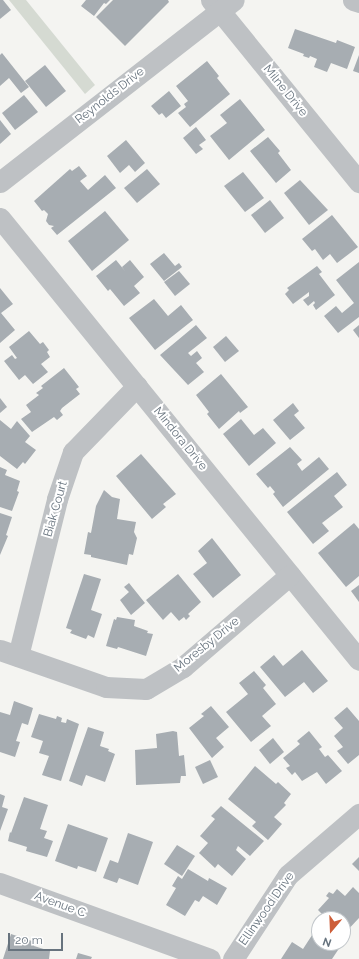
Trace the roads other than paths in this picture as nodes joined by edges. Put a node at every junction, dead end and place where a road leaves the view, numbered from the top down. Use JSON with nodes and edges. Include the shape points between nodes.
{"nodes":[{"id":1,"x":353,"y":0,"type":"edge"},
{"id":2,"x":359,"y":2,"type":"edge"},
{"id":3,"x":222,"y":4,"type":"edge"},
{"id":4,"x":0,"y":182,"type":"edge"},
{"id":5,"x":359,"y":182,"type":"edge"},
{"id":6,"x":0,"y":218,"type":"edge"},
{"id":7,"x":137,"y":386,"type":"junction"},
{"id":8,"x":290,"y":575,"type":"junction"},
{"id":9,"x":9,"y":653,"type":"edge"},
{"id":10,"x":359,"y":660,"type":"edge"},
{"id":11,"x":359,"y":814,"type":"edge"},
{"id":12,"x":0,"y":883,"type":"edge"},
{"id":13,"x":210,"y":959,"type":"edge"},
{"id":14,"x":233,"y":959,"type":"edge"}],
"edges":[{"from":1,"to":2,"type":"street"},
{"from":3,"to":4,"type":"street","name":"Reynolds Drive"},
{"from":3,"to":5,"type":"street","name":"Milne Drive"},
{"from":6,"to":7,"type":"street","name":"Mindora Drive"},
{"from":7,"to":8,"type":"street","name":"Mindora Drive"},
{"from":7,"to":9,"type":"street","name":"Biak Court","via":[[73,452]]},
{"from":8,"to":9,"type":"street","name":"Moresby Drive","via":[[183,667],[146,689],[106,687]]},
{"from":8,"to":10,"type":"street","name":"Mindora Drive"},
{"from":11,"to":14,"type":"street","name":"Ellinwood Drive","via":[[288,875]]},
{"from":12,"to":13,"type":"street","name":"Avenue C"}]}
